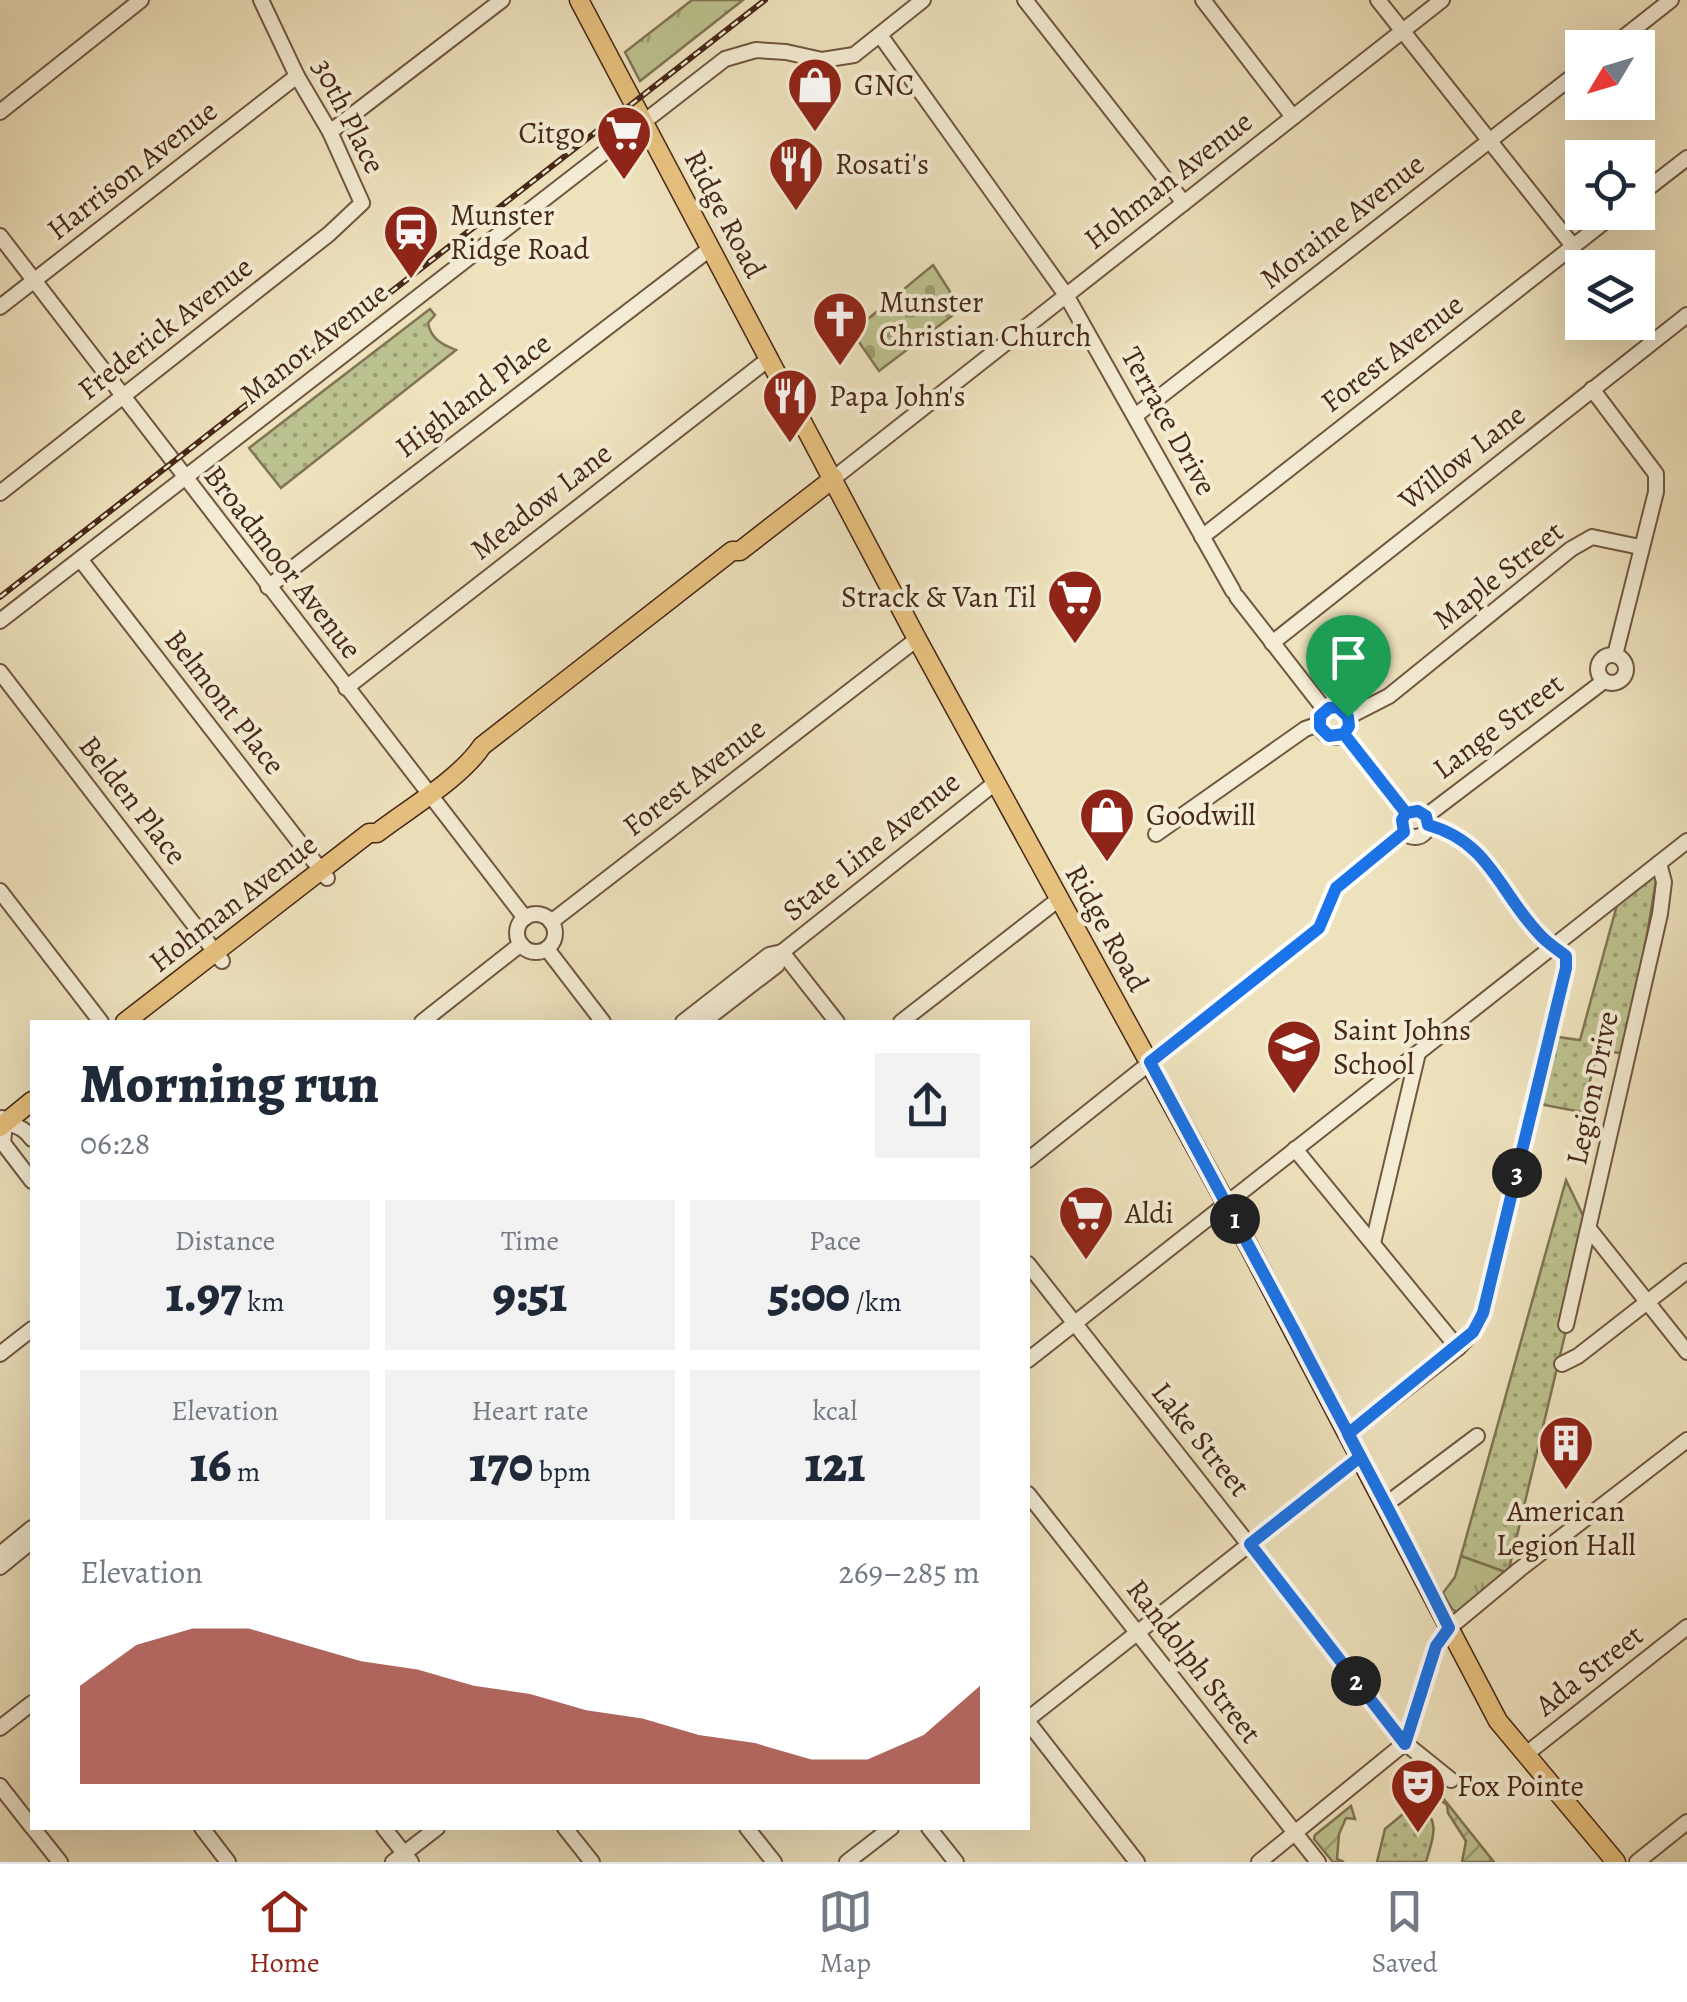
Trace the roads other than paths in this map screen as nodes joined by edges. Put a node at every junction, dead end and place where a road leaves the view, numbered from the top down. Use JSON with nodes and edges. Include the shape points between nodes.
{"nodes":[{"id":1,"x":141,"y":0,"type":"edge"},
{"id":2,"x":261,"y":0,"type":"edge"},
{"id":3,"x":502,"y":0,"type":"edge"},
{"id":4,"x":579,"y":0,"type":"edge"},
{"id":5,"x":924,"y":0,"type":"edge"},
{"id":6,"x":1025,"y":0,"type":"edge"},
{"id":7,"x":1202,"y":0,"type":"edge"},
{"id":8,"x":1378,"y":0,"type":"edge"},
{"id":9,"x":1442,"y":0,"type":"edge"},
{"id":10,"x":1672,"y":0,"type":"edge"},
{"id":11,"x":1633,"y":30,"type":"edge"},
{"id":12,"x":1402,"y":31,"type":"junction"},
{"id":13,"x":880,"y":35,"type":"junction"},
{"id":14,"x":297,"y":76,"type":"junction"},
{"id":15,"x":1565,"y":82,"type":"edge"},
{"id":16,"x":0,"y":112,"type":"edge"},
{"id":17,"x":1293,"y":117,"type":"junction"},
{"id":18,"x":644,"y":121,"type":"junction"},
{"id":19,"x":330,"y":132,"type":"junction"},
{"id":20,"x":1490,"y":140,"type":"junction"},
{"id":21,"x":1687,"y":158,"type":"edge"},
{"id":22,"x":1655,"y":183,"type":"edge"},
{"id":23,"x":362,"y":203,"type":"joint"},
{"id":24,"x":1184,"y":203,"type":"junction"},
{"id":25,"x":1594,"y":230,"type":"edge"},
{"id":26,"x":0,"y":236,"type":"edge"},
{"id":27,"x":1574,"y":246,"type":"junction"},
{"id":28,"x":711,"y":248,"type":"junction"},
{"id":29,"x":34,"y":281,"type":"junction"},
{"id":30,"x":1066,"y":296,"type":"junction"},
{"id":31,"x":0,"y":307,"type":"edge"},
{"id":32,"x":1687,"y":315,"type":"edge"},
{"id":33,"x":770,"y":358,"type":"junction"},
{"id":34,"x":1592,"y":389,"type":"junction"},
{"id":35,"x":122,"y":397,"type":"junction"},
{"id":36,"x":1136,"y":416,"type":"junction"},
{"id":37,"x":184,"y":478,"type":"junction"},
{"id":38,"x":834,"y":478,"type":"junction"},
{"id":39,"x":0,"y":493,"type":"edge"},
{"id":40,"x":1202,"y":538,"type":"junction"},
{"id":41,"x":1640,"y":548,"type":"junction"},
{"id":42,"x":80,"y":559,"type":"junction"},
{"id":43,"x":268,"y":587,"type":"junction"},
{"id":44,"x":0,"y":621,"type":"edge"},
{"id":45,"x":917,"y":639,"type":"junction"},
{"id":46,"x":1272,"y":642,"type":"junction"},
{"id":47,"x":1615,"y":655,"type":"junction"},
{"id":48,"x":0,"y":672,"type":"edge"},
{"id":49,"x":1604,"y":681,"type":"junction"},
{"id":50,"x":346,"y":688,"type":"junction"},
{"id":51,"x":1322,"y":717,"type":"junction"},
{"id":52,"x":1348,"y":717,"type":"junction"},
{"id":53,"x":1344,"y":734,"type":"junction"},
{"id":54,"x":995,"y":783,"type":"junction"},
{"id":55,"x":427,"y":794,"type":"junction"},
{"id":56,"x":1406,"y":813,"type":"junction"},
{"id":57,"x":1427,"y":820,"type":"junction"},
{"id":58,"x":1404,"y":832,"type":"junction"},
{"id":59,"x":1156,"y":834,"type":"dead end"},
{"id":60,"x":1687,"y":841,"type":"edge"},
{"id":61,"x":1659,"y":863,"type":"junction"},
{"id":62,"x":324,"y":874,"type":"junction"},
{"id":63,"x":0,"y":892,"type":"edge"},
{"id":64,"x":1059,"y":898,"type":"junction"},
{"id":65,"x":525,"y":918,"type":"junction"},
{"id":66,"x":552,"y":922,"type":"junction"},
{"id":67,"x":521,"y":944,"type":"junction"},
{"id":68,"x":1554,"y":946,"type":"junction"},
{"id":69,"x":548,"y":949,"type":"junction"},
{"id":70,"x":782,"y":952,"type":"junction"},
{"id":71,"x":219,"y":956,"type":"junction"},
{"id":72,"x":99,"y":1020,"type":"edge"},
{"id":73,"x":128,"y":1020,"type":"edge"},
{"id":74,"x":145,"y":1020,"type":"edge"},
{"id":75,"x":425,"y":1020,"type":"edge"},
{"id":76,"x":601,"y":1020,"type":"edge"},
{"id":77,"x":685,"y":1020,"type":"edge"},
{"id":78,"x":706,"y":1020,"type":"edge"},
{"id":79,"x":835,"y":1020,"type":"edge"},
{"id":80,"x":904,"y":1020,"type":"edge"},
{"id":81,"x":1418,"y":1053,"type":"junction"},
{"id":82,"x":1150,"y":1062,"type":"junction"},
{"id":83,"x":30,"y":1103,"type":"edge"},
{"id":84,"x":2,"y":1122,"type":"edge"},
{"id":85,"x":30,"y":1136,"type":"edge"},
{"id":86,"x":1295,"y":1149,"type":"junction"},
{"id":87,"x":1030,"y":1158,"type":"edge"},
{"id":88,"x":30,"y":1177,"type":"edge"},
{"id":89,"x":1226,"y":1203,"type":"junction"},
{"id":90,"x":1590,"y":1230,"type":"junction"},
{"id":91,"x":1372,"y":1243,"type":"junction"},
{"id":92,"x":1030,"y":1267,"type":"edge"},
{"id":93,"x":1687,"y":1271,"type":"edge"},
{"id":94,"x":1647,"y":1302,"type":"junction"},
{"id":95,"x":1074,"y":1324,"type":"junction"},
{"id":96,"x":1566,"y":1324,"type":"dead end"},
{"id":97,"x":30,"y":1331,"type":"edge"},
{"id":98,"x":1458,"y":1348,"type":"junction"},
{"id":99,"x":1687,"y":1352,"type":"edge"},
{"id":100,"x":0,"y":1354,"type":"edge"},
{"id":101,"x":1030,"y":1358,"type":"edge"},
{"id":102,"x":1562,"y":1364,"type":"dead end"},
{"id":103,"x":1348,"y":1434,"type":"junction"},
{"id":104,"x":1476,"y":1436,"type":"dead end"},
{"id":105,"x":1687,"y":1440,"type":"edge"},
{"id":106,"x":1360,"y":1457,"type":"junction"},
{"id":107,"x":1030,"y":1497,"type":"edge"},
{"id":108,"x":1385,"y":1505,"type":"junction"},
{"id":109,"x":30,"y":1530,"type":"edge"},
{"id":110,"x":30,"y":1542,"type":"edge"},
{"id":111,"x":1250,"y":1544,"type":"junction"},
{"id":112,"x":3,"y":1558,"type":"edge"},
{"id":113,"x":1687,"y":1627,"type":"edge"},
{"id":114,"x":1449,"y":1628,"type":"junction"},
{"id":115,"x":1137,"y":1633,"type":"junction"},
{"id":116,"x":30,"y":1705,"type":"edge"},
{"id":117,"x":1030,"y":1719,"type":"edge"},
{"id":118,"x":1030,"y":1724,"type":"edge"},
{"id":119,"x":0,"y":1728,"type":"edge"},
{"id":120,"x":1405,"y":1744,"type":"junction"},
{"id":121,"x":1525,"y":1755,"type":"junction"},
{"id":122,"x":1451,"y":1780,"type":"dead end"},
{"id":123,"x":0,"y":1786,"type":"edge"},
{"id":124,"x":1687,"y":1822,"type":"edge"},
{"id":125,"x":30,"y":1823,"type":"edge"},
{"id":126,"x":35,"y":1830,"type":"edge"},
{"id":127,"x":204,"y":1830,"type":"edge"},
{"id":128,"x":385,"y":1830,"type":"edge"},
{"id":129,"x":435,"y":1830,"type":"edge"},
{"id":130,"x":567,"y":1830,"type":"edge"},
{"id":131,"x":749,"y":1830,"type":"edge"},
{"id":132,"x":888,"y":1830,"type":"edge"},
{"id":133,"x":931,"y":1830,"type":"edge"},
{"id":134,"x":1295,"y":1834,"type":"junction"},
{"id":135,"x":403,"y":1859,"type":"edge"},
{"id":136,"x":60,"y":1862,"type":"edge"},
{"id":137,"x":228,"y":1862,"type":"edge"},
{"id":138,"x":592,"y":1862,"type":"edge"},
{"id":139,"x":774,"y":1862,"type":"edge"},
{"id":140,"x":847,"y":1862,"type":"edge"},
{"id":141,"x":956,"y":1862,"type":"edge"},
{"id":142,"x":1137,"y":1862,"type":"edge"},
{"id":143,"x":1259,"y":1862,"type":"edge"},
{"id":144,"x":1318,"y":1862,"type":"edge"},
{"id":145,"x":1616,"y":1862,"type":"edge"},
{"id":146,"x":1637,"y":1862,"type":"edge"}],
"edges":[{"from":1,"to":16,"type":"street"},
{"from":2,"to":14,"type":"street","name":"30th Place"},
{"from":3,"to":19,"type":"street"},
{"from":4,"to":18,"type":"main road","name":"Ridge Road"},
{"from":5,"to":13,"type":"street","name":"Manor Avenue"},
{"from":6,"to":24,"type":"street"},
{"from":7,"to":17,"type":"street"},
{"from":8,"to":12,"type":"street"},
{"from":9,"to":12,"type":"street","name":"Hohman Avenue"},
{"from":10,"to":11,"type":"street"},
{"from":12,"to":17,"type":"street","name":"Hohman Avenue"},
{"from":12,"to":20,"type":"street"},
{"from":13,"to":18,"type":"street","name":"Manor Avenue","via":[[854,55],[822,60],[756,50],[725,59]]},
{"from":13,"to":30,"type":"street","name":"Terrace Drive"},
{"from":14,"to":19,"type":"street","name":"30th Place"},
{"from":14,"to":29,"type":"street","name":"Harrison Avenue"},
{"from":15,"to":20,"type":"street","name":"Moraine Avenue"},
{"from":17,"to":24,"type":"street","name":"Hohman Avenue"},
{"from":18,"to":28,"type":"main road","name":"Ridge Road"},
{"from":18,"to":37,"type":"street","name":"Manor Avenue"},
{"from":19,"to":23,"type":"street","name":"30th Place"},
{"from":20,"to":27,"type":"street"},
{"from":20,"to":36,"type":"street","name":"Moraine Avenue"},
{"from":21,"to":22,"type":"street"},
{"from":23,"to":35,"type":"street","name":"Frederick Avenue"},
{"from":24,"to":30,"type":"street","name":"Hohman Avenue"},
{"from":25,"to":27,"type":"street","name":"Forest Avenue"},
{"from":26,"to":29,"type":"street","name":"Broadmoor Avenue"},
{"from":27,"to":40,"type":"street","name":"Forest Avenue"},
{"from":28,"to":33,"type":"main road","name":"Ridge Road"},
{"from":28,"to":43,"type":"street","name":"Highland Place"},
{"from":29,"to":31,"type":"street","name":"Harrison Avenue"},
{"from":29,"to":35,"type":"street","name":"Broadmoor Avenue"},
{"from":30,"to":36,"type":"street","name":"Terrace Drive"},
{"from":30,"to":38,"type":"street","name":"Hohman Avenue"},
{"from":32,"to":34,"type":"street","name":"Willow Lane"},
{"from":33,"to":38,"type":"main road","name":"Ridge Road"},
{"from":33,"to":50,"type":"street","name":"Meadow Lane"},
{"from":34,"to":41,"type":"street","via":[[1656,474]]},
{"from":34,"to":46,"type":"street","name":"Willow Lane"},
{"from":35,"to":37,"type":"street","name":"Broadmoor Avenue"},
{"from":35,"to":39,"type":"street","name":"Frederick Avenue"},
{"from":36,"to":40,"type":"street","name":"Terrace Drive"},
{"from":37,"to":42,"type":"street","name":"Manor Avenue"},
{"from":37,"to":43,"type":"street","name":"Broadmoor Avenue"},
{"from":38,"to":45,"type":"main road","name":"Ridge Road"},
{"from":38,"to":55,"type":"main road","name":"Hohman Avenue","via":[[740,551],[739,560],[489,754]]},
{"from":40,"to":46,"type":"street","name":"Terrace Drive"},
{"from":41,"to":47,"type":"street"},
{"from":41,"to":52,"type":"street","name":"Maple Street","via":[[1592,537],[1389,696]]},
{"from":42,"to":44,"type":"street","name":"Manor Avenue"},
{"from":42,"to":62,"type":"street","name":"Belmont Place"},
{"from":43,"to":50,"type":"street","name":"Broadmoor Avenue"},
{"from":45,"to":54,"type":"main road","name":"Ridge Road"},
{"from":45,"to":66,"type":"street","name":"Forest Avenue"},
{"from":46,"to":51,"type":"street","name":"Terrace Drive"},
{"from":47,"to":49,"type":"street","via":[[1598,665]]},
{"from":47,"to":49,"type":"street","via":[[1624,661],[1624,675]]},
{"from":48,"to":71,"type":"street","name":"Belden Place"},
{"from":49,"to":57,"type":"street","name":"Lange Street"},
{"from":50,"to":55,"type":"street","name":"Broadmoor Avenue"},
{"from":51,"to":52,"type":"street","via":[[1338,707]]},
{"from":51,"to":53,"type":"street","via":[[1329,736]]},
{"from":51,"to":59,"type":"street"},
{"from":52,"to":53,"type":"street"},
{"from":53,"to":56,"type":"street"},
{"from":54,"to":64,"type":"main road","name":"Ridge Road"},
{"from":54,"to":70,"type":"street","name":"State Line Avenue"},
{"from":55,"to":62,"type":"main road","name":"Hohman Avenue"},
{"from":55,"to":65,"type":"street","name":"Broadmoor Avenue"},
{"from":56,"to":57,"type":"street","via":[[1414,810]]},
{"from":56,"to":58,"type":"street"},
{"from":57,"to":58,"type":"street","via":[[1420,836]]},
{"from":57,"to":68,"type":"street","via":[[1476,850]]},
{"from":58,"to":82,"type":"street","via":[[1336,888],[1319,928]]},
{"from":60,"to":61,"type":"street"},
{"from":61,"to":68,"type":"street"},
{"from":61,"to":90,"type":"street","name":"Legion Drive","via":[[1660,914]]},
{"from":62,"to":71,"type":"main road","name":"Hohman Avenue"},
{"from":63,"to":72,"type":"street"},
{"from":64,"to":80,"type":"street"},
{"from":64,"to":82,"type":"main road","name":"Ridge Road"},
{"from":65,"to":66,"type":"street","via":[[539,914]]},
{"from":65,"to":67,"type":"street","via":[[518,928]]},
{"from":66,"to":69,"type":"street"},
{"from":67,"to":69,"type":"street","via":[[536,952]]},
{"from":67,"to":75,"type":"street"},
{"from":68,"to":81,"type":"street"},
{"from":68,"to":98,"type":"street","via":[[1566,956],[1566,968],[1483,1313]]},
{"from":69,"to":76,"type":"street"},
{"from":70,"to":77,"type":"street","name":"State Line Avenue"},
{"from":70,"to":78,"type":"street","name":"State Line Avenue","via":[[777,965]]},
{"from":70,"to":79,"type":"street"},
{"from":71,"to":73,"type":"main road","name":"Hohman Avenue"},
{"from":71,"to":74,"type":"main road","name":"Hohman Avenue"},
{"from":81,"to":86,"type":"street"},
{"from":81,"to":91,"type":"street"},
{"from":82,"to":87,"type":"street"},
{"from":82,"to":89,"type":"main road","name":"Ridge Road"},
{"from":83,"to":84,"type":"main road"},
{"from":84,"to":85,"type":"street","via":[[23,1127]]},
{"from":84,"to":88,"type":"street","via":[[3,1143]]},
{"from":86,"to":89,"type":"street"},
{"from":86,"to":91,"type":"street"},
{"from":89,"to":95,"type":"street"},
{"from":89,"to":103,"type":"main road","name":"Ridge Road"},
{"from":90,"to":94,"type":"street"},
{"from":90,"to":96,"type":"street","name":"Legion Drive"},
{"from":91,"to":98,"type":"street"},
{"from":92,"to":95,"type":"street","name":"Lake Street"},
{"from":93,"to":94,"type":"street"},
{"from":94,"to":99,"type":"street"},
{"from":94,"to":102,"type":"street"},
{"from":95,"to":101,"type":"street"},
{"from":95,"to":111,"type":"street","name":"Lake Street"},
{"from":97,"to":100,"type":"street"},
{"from":98,"to":103,"type":"street"},
{"from":103,"to":106,"type":"main road","name":"Ridge Road"},
{"from":104,"to":108,"type":"street"},
{"from":105,"to":114,"type":"street"},
{"from":106,"to":108,"type":"main road","name":"Ridge Road"},
{"from":106,"to":111,"type":"street"},
{"from":107,"to":115,"type":"street","name":"Randolph Street"},
{"from":108,"to":114,"type":"main road","name":"Ridge Road"},
{"from":109,"to":112,"type":"street"},
{"from":110,"to":112,"type":"street"},
{"from":111,"to":115,"type":"street"},
{"from":111,"to":120,"type":"street","name":"Lake Street"},
{"from":113,"to":121,"type":"street","name":"Ada Street"},
{"from":114,"to":120,"type":"street","via":[[1436,1646]]},
{"from":114,"to":121,"type":"main road","name":"Ridge Road","via":[[1498,1721]]},
{"from":115,"to":117,"type":"street"},
{"from":115,"to":134,"type":"street","name":"Randolph Street"},
{"from":116,"to":119,"type":"street"},
{"from":118,"to":142,"type":"street"},
{"from":120,"to":122,"type":"street","name":"Lake Street"},
{"from":120,"to":134,"type":"street"},
{"from":121,"to":145,"type":"main road","name":"Ridge Road"},
{"from":123,"to":125,"type":"street"},
{"from":124,"to":146,"type":"street"},
{"from":126,"to":136,"type":"street"},
{"from":127,"to":137,"type":"street"},
{"from":128,"to":135,"type":"street"},
{"from":129,"to":135,"type":"street"},
{"from":130,"to":138,"type":"street"},
{"from":131,"to":139,"type":"street"},
{"from":132,"to":140,"type":"street"},
{"from":133,"to":141,"type":"street"},
{"from":134,"to":143,"type":"street"},
{"from":134,"to":144,"type":"street","name":"Randolph Street"}]}
